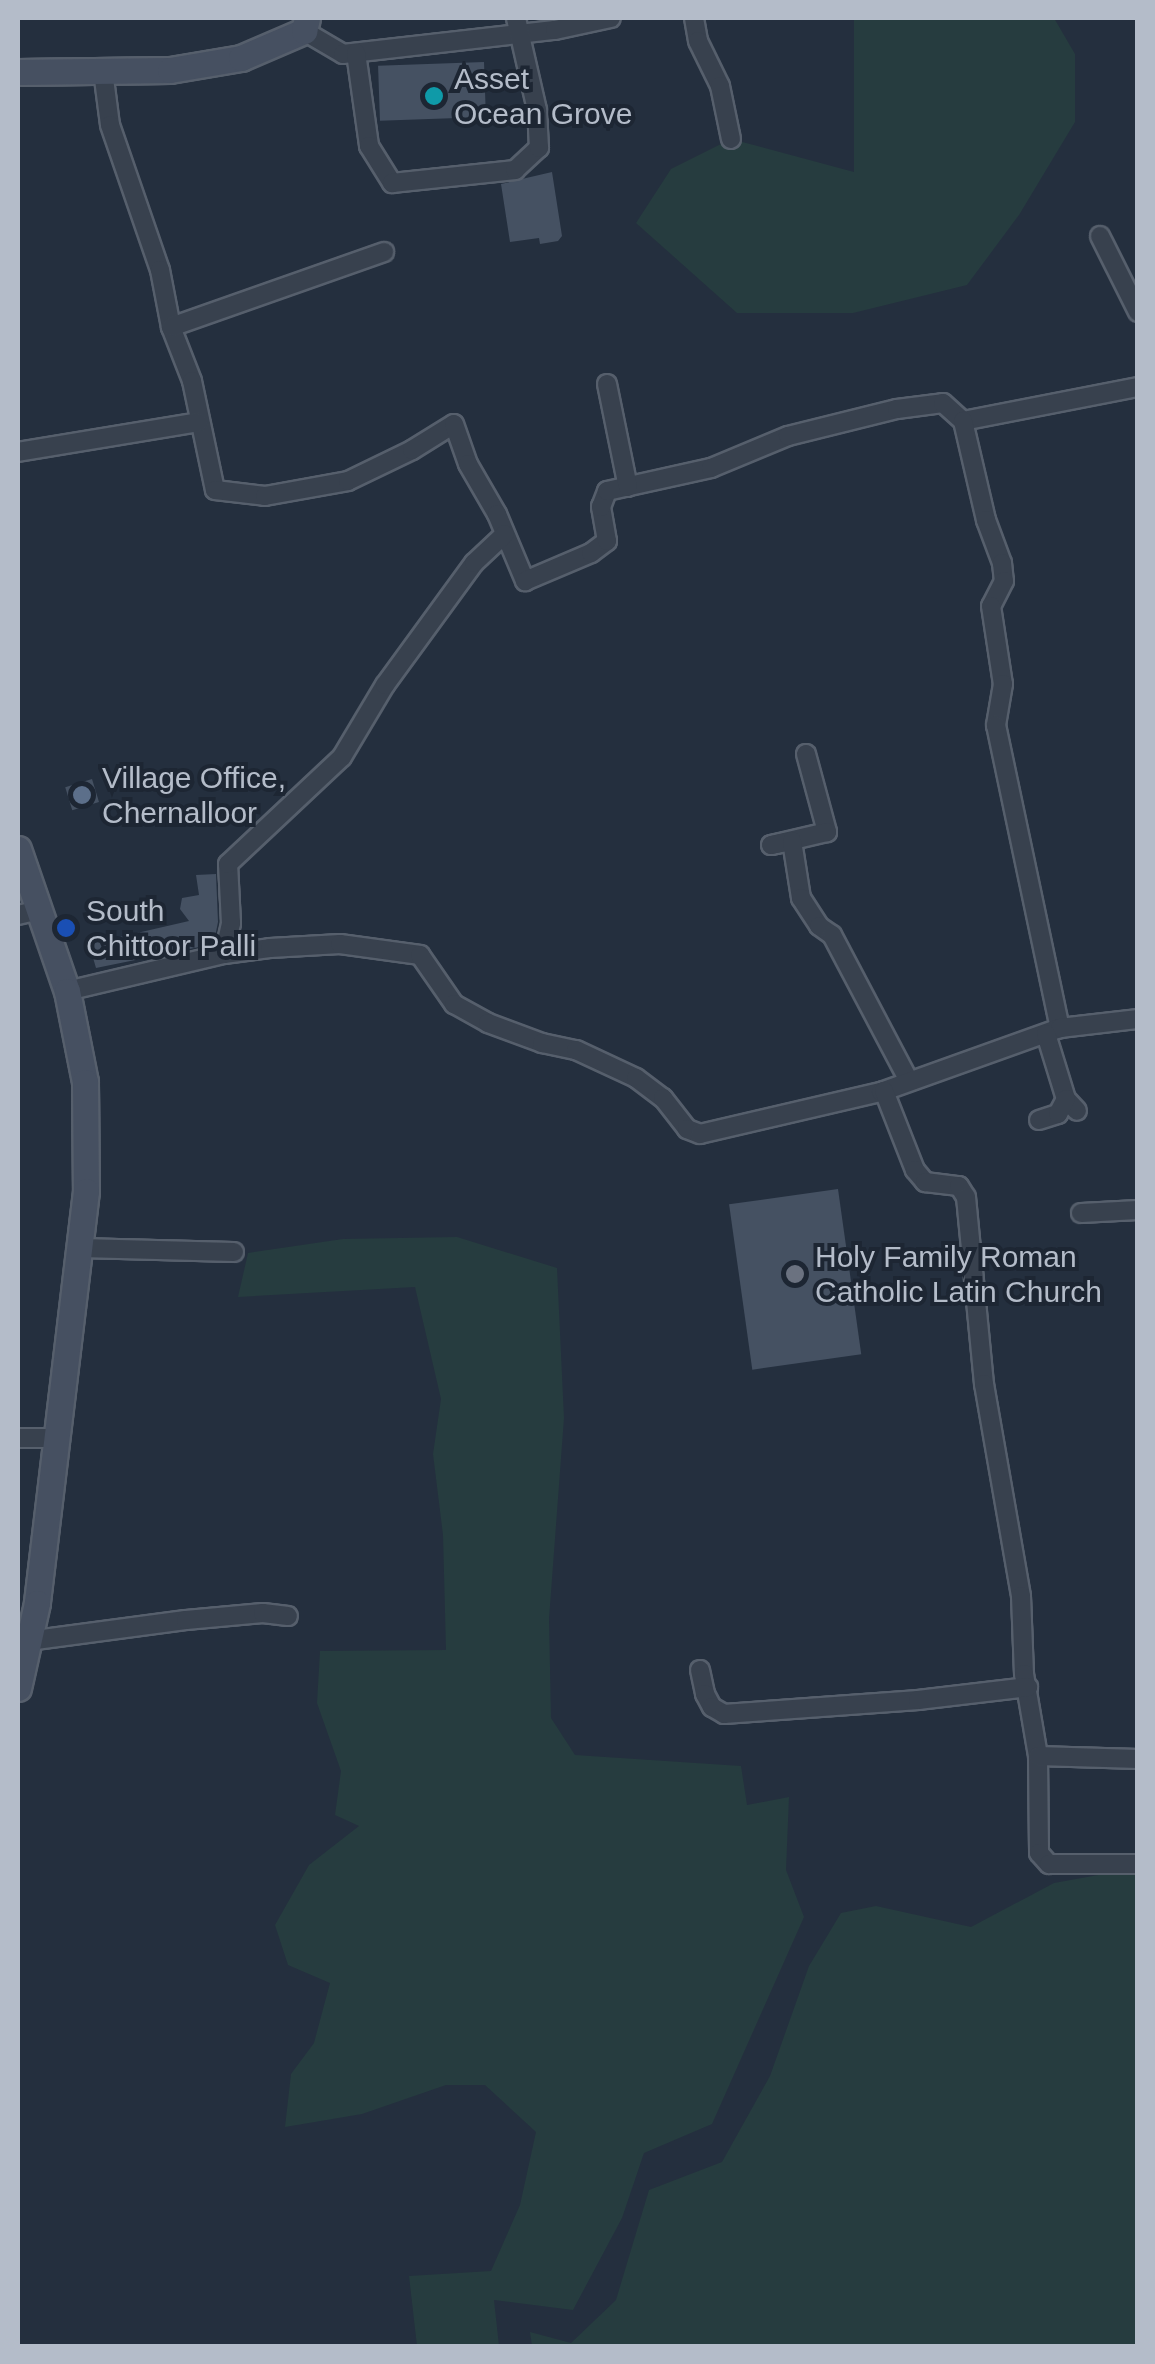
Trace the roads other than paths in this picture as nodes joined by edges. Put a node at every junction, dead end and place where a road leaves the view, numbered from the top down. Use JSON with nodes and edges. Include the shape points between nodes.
{"nodes":[{"id":1,"x":611,"y":18,"type":"edge"},
{"id":2,"x":694,"y":18,"type":"edge"},
{"id":3,"x":305,"y":24,"type":"edge"},
{"id":4,"x":518,"y":26,"type":"edge"},
{"id":5,"x":356,"y":54,"type":"junction"},
{"id":6,"x":103,"y":71,"type":"junction"},
{"id":7,"x":18,"y":72,"type":"edge"},
{"id":8,"x":731,"y":139,"type":"dead end"},
{"id":9,"x":1100,"y":236,"type":"dead end"},
{"id":10,"x":384,"y":252,"type":"dead end"},
{"id":11,"x":1138,"y":312,"type":"edge"},
{"id":12,"x":171,"y":328,"type":"junction"},
{"id":13,"x":606,"y":384,"type":"dead end"},
{"id":14,"x":1138,"y":387,"type":"edge"},
{"id":15,"x":198,"y":422,"type":"junction"},
{"id":16,"x":963,"y":422,"type":"junction"},
{"id":17,"x":18,"y":452,"type":"edge"},
{"id":18,"x":628,"y":487,"type":"junction"},
{"id":19,"x":505,"y":534,"type":"junction"},
{"id":20,"x":806,"y":754,"type":"dead end"},
{"id":21,"x":18,"y":849,"type":"edge"},
{"id":22,"x":29,"y":913,"type":"edge"},
{"id":23,"x":224,"y":954,"type":"junction"},
{"id":24,"x":67,"y":991,"type":"junction"},
{"id":25,"x":1138,"y":1018,"type":"edge"},
{"id":26,"x":1053,"y":1031,"type":"junction"},
{"id":27,"x":909,"y":1080,"type":"junction"},
{"id":28,"x":884,"y":1091,"type":"junction"},
{"id":29,"x":1039,"y":1120,"type":"dead end"},
{"id":30,"x":1138,"y":1210,"type":"edge"},
{"id":31,"x":1081,"y":1213,"type":"dead end"},
{"id":32,"x":80,"y":1248,"type":"junction"},
{"id":33,"x":234,"y":1252,"type":"dead end"},
{"id":34,"x":18,"y":1438,"type":"edge"},
{"id":35,"x":57,"y":1438,"type":"junction"},
{"id":36,"x":288,"y":1616,"type":"dead end"},
{"id":37,"x":28,"y":1641,"type":"junction"},
{"id":38,"x":700,"y":1670,"type":"dead end"},
{"id":39,"x":1028,"y":1687,"type":"junction"},
{"id":40,"x":18,"y":1688,"type":"edge"},
{"id":41,"x":1038,"y":1756,"type":"junction"},
{"id":42,"x":1138,"y":1758,"type":"edge"},
{"id":43,"x":1138,"y":1864,"type":"edge"}],
"edges":[{"from":1,"to":4,"type":"street"},
{"from":2,"to":8,"type":"street"},
{"from":3,"to":5,"type":"street","via":[[330,49]]},
{"from":3,"to":6,"type":"main road","via":[[241,58],[170,70]]},
{"from":4,"to":5,"type":"street"},
{"from":4,"to":5,"type":"street","via":[[539,148],[516,170],[392,183],[370,146]]},
{"from":6,"to":7,"type":"main road"},
{"from":6,"to":12,"type":"street","via":[[110,126],[160,270]]},
{"from":9,"to":11,"type":"street"},
{"from":10,"to":12,"type":"street"},
{"from":12,"to":15,"type":"street","via":[[192,381]]},
{"from":13,"to":18,"type":"street"},
{"from":14,"to":16,"type":"street"},
{"from":15,"to":17,"type":"street"},
{"from":15,"to":19,"type":"street","via":[[215,490],[248,496],[348,480],[454,424]]},
{"from":16,"to":18,"type":"street","via":[[943,403],[897,409],[788,436],[712,468]]},
{"from":16,"to":26,"type":"street","via":[[1002,563],[1004,582],[991,606],[1003,684],[996,725]]},
{"from":18,"to":19,"type":"street","via":[[607,491],[600,507],[607,541],[525,582]]},
{"from":19,"to":23,"type":"street","via":[[474,563],[385,684],[342,756],[228,864],[231,923]]},
{"from":20,"to":27,"type":"street","via":[[827,832],[771,844],[792,841],[801,898],[832,935]]},
{"from":21,"to":22,"type":"main road"},
{"from":22,"to":24,"type":"main road"},
{"from":23,"to":24,"type":"street"},
{"from":23,"to":28,"type":"street","via":[[340,944],[420,955],[454,1004],[636,1078],[663,1098],[687,1130],[700,1134]]},
{"from":24,"to":32,"type":"main road","via":[[85,1082]]},
{"from":25,"to":26,"type":"street"},
{"from":26,"to":27,"type":"street"},
{"from":26,"to":29,"type":"street","via":[[1071,1105]]},
{"from":27,"to":28,"type":"street"},
{"from":28,"to":39,"type":"street","via":[[925,1182],[959,1186],[966,1197],[977,1336],[1021,1596]]},
{"from":30,"to":31,"type":"street"},
{"from":32,"to":33,"type":"street"},
{"from":32,"to":35,"type":"main road"},
{"from":34,"to":35,"type":"street"},
{"from":35,"to":37,"type":"main road"},
{"from":36,"to":37,"type":"street","via":[[186,1620]]},
{"from":37,"to":40,"type":"main road"},
{"from":38,"to":39,"type":"street","via":[[712,1707],[724,1714]]},
{"from":39,"to":41,"type":"street"},
{"from":41,"to":42,"type":"street"},
{"from":41,"to":43,"type":"street","via":[[1041,1858],[1049,1864]]}]}
